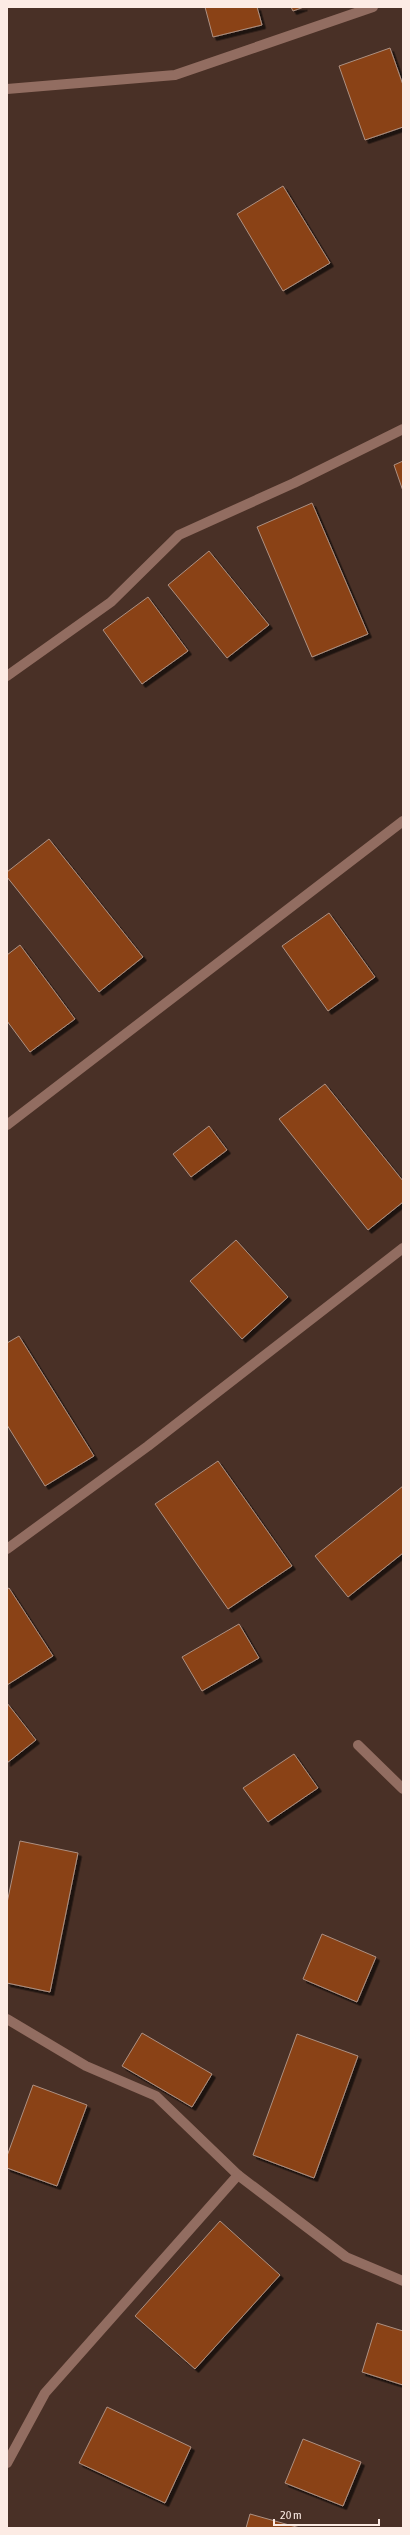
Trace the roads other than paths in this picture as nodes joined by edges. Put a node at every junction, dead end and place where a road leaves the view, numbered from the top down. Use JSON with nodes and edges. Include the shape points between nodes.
{"nodes":[{"id":1,"x":373,"y":7,"type":"edge"},
{"id":2,"x":7,"y":89,"type":"edge"},
{"id":3,"x":403,"y":429,"type":"edge"},
{"id":4,"x":7,"y":676,"type":"edge"},
{"id":5,"x":403,"y":821,"type":"edge"},
{"id":6,"x":7,"y":1126,"type":"edge"},
{"id":7,"x":403,"y":1248,"type":"edge"},
{"id":8,"x":7,"y":1549,"type":"edge"},
{"id":9,"x":358,"y":1745,"type":"dead end"},
{"id":10,"x":403,"y":1789,"type":"edge"},
{"id":11,"x":7,"y":2019,"type":"edge"},
{"id":12,"x":238,"y":2175,"type":"junction"},
{"id":13,"x":403,"y":2281,"type":"edge"},
{"id":14,"x":7,"y":2463,"type":"edge"}],
"edges":[{"from":1,"to":2,"type":"street","via":[[175,74]]},
{"from":3,"to":4,"type":"street","via":[[294,483],[178,535],[111,602]]},
{"from":5,"to":6,"type":"street"},
{"from":7,"to":8,"type":"street","via":[[148,1446]]},
{"from":9,"to":10,"type":"street"},
{"from":11,"to":12,"type":"street","via":[[86,2066],[156,2096]]},
{"from":12,"to":13,"type":"street","via":[[346,2257]]},
{"from":12,"to":14,"type":"street","via":[[45,2393]]}]}
